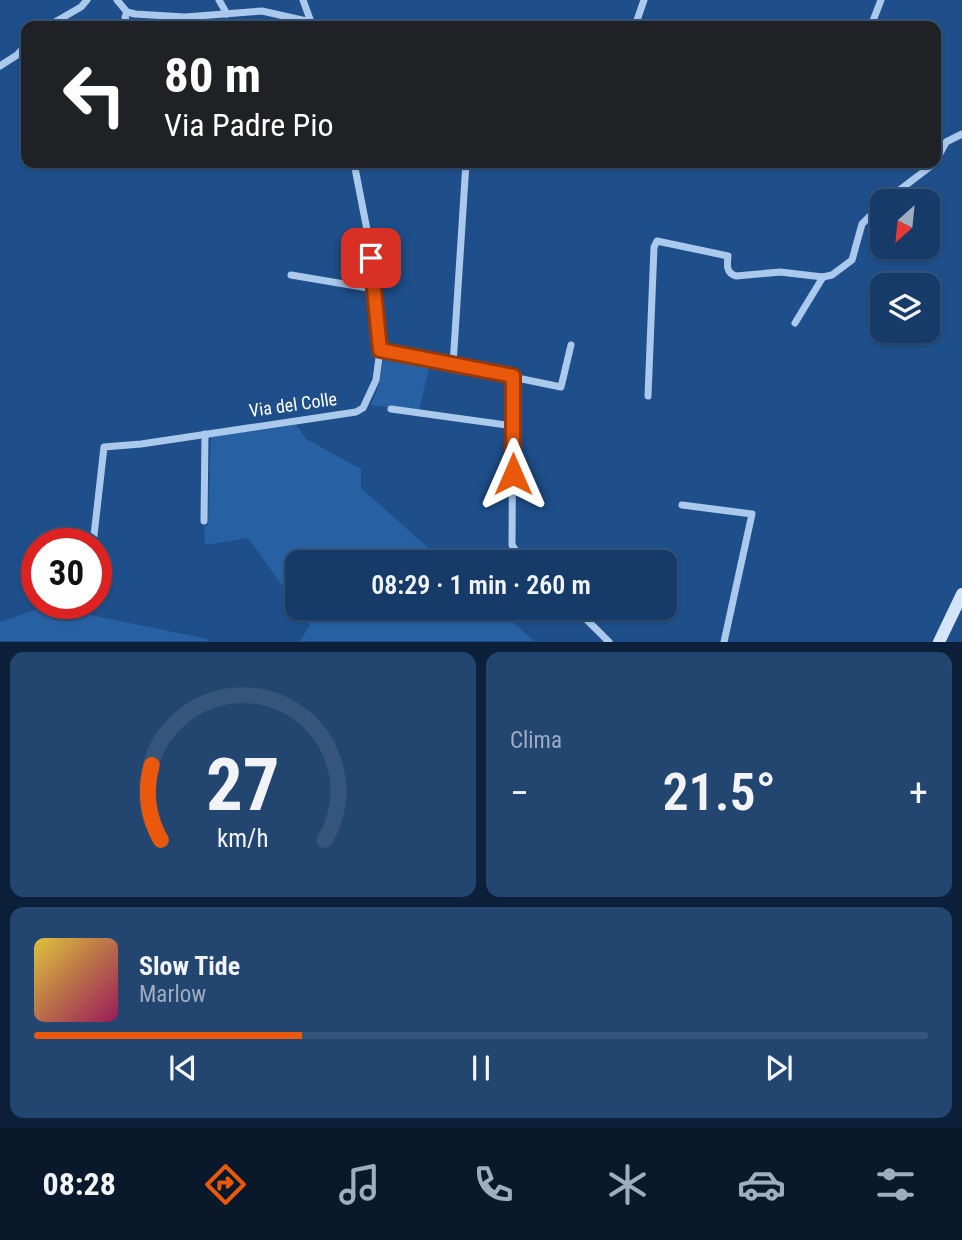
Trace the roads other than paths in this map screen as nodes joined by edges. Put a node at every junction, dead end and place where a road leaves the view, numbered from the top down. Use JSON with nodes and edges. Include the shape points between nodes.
{"nodes":[{"id":1,"x":87,"y":0,"type":"edge"},
{"id":2,"x":117,"y":0,"type":"edge"},
{"id":3,"x":219,"y":0,"type":"edge"},
{"id":4,"x":303,"y":0,"type":"edge"},
{"id":5,"x":644,"y":0,"type":"edge"},
{"id":6,"x":881,"y":0,"type":"edge"},
{"id":7,"x":127,"y":12,"type":"junction"},
{"id":8,"x":227,"y":14,"type":"junction"},
{"id":9,"x":57,"y":21,"type":"edge"},
{"id":10,"x":126,"y":21,"type":"edge"},
{"id":11,"x":307,"y":21,"type":"edge"},
{"id":12,"x":311,"y":21,"type":"edge"},
{"id":13,"x":637,"y":21,"type":"edge"},
{"id":14,"x":873,"y":21,"type":"edge"},
{"id":15,"x":21,"y":51,"type":"edge"},
{"id":16,"x":0,"y":66,"type":"edge"},
{"id":17,"x":962,"y":134,"type":"edge"},
{"id":18,"x":941,"y":152,"type":"edge"},
{"id":19,"x":355,"y":168,"type":"edge"},
{"id":20,"x":466,"y":168,"type":"edge"},
{"id":21,"x":928,"y":168,"type":"edge"},
{"id":22,"x":902,"y":189,"type":"edge"},
{"id":23,"x":870,"y":216,"type":"edge"},
{"id":24,"x":291,"y":275,"type":"dead end"},
{"id":25,"x":823,"y":276,"type":"junction"},
{"id":26,"x":374,"y":289,"type":"junction"},
{"id":27,"x":795,"y":323,"type":"dead end"},
{"id":28,"x":571,"y":345,"type":"dead end"},
{"id":29,"x":380,"y":350,"type":"junction"},
{"id":30,"x":453,"y":365,"type":"junction"},
{"id":31,"x":513,"y":376,"type":"junction"},
{"id":32,"x":648,"y":396,"type":"dead end"},
{"id":33,"x":391,"y":410,"type":"dead end"},
{"id":34,"x":513,"y":426,"type":"junction"},
{"id":35,"x":205,"y":434,"type":"junction"},
{"id":36,"x":682,"y":505,"type":"dead end"},
{"id":37,"x":204,"y":521,"type":"dead end"},
{"id":38,"x":95,"y":528,"type":"edge"},
{"id":39,"x":515,"y":550,"type":"edge"},
{"id":40,"x":962,"y":594,"type":"edge"},
{"id":41,"x":587,"y":620,"type":"edge"},
{"id":42,"x":940,"y":641,"type":"edge"},
{"id":43,"x":609,"y":642,"type":"edge"},
{"id":44,"x":724,"y":642,"type":"edge"}],
"edges":[{"from":1,"to":9,"type":"street"},
{"from":2,"to":7,"type":"street"},
{"from":3,"to":8,"type":"street"},
{"from":4,"to":12,"type":"street"},
{"from":5,"to":13,"type":"street"},
{"from":6,"to":14,"type":"street"},
{"from":7,"to":8,"type":"street","via":[[173,17]]},
{"from":7,"to":10,"type":"street"},
{"from":8,"to":11,"type":"street","via":[[262,11]]},
{"from":15,"to":16,"type":"street"},
{"from":17,"to":18,"type":"street","via":[[946,142]]},
{"from":19,"to":26,"type":"street","name":"Via del Colle"},
{"from":20,"to":30,"type":"street"},
{"from":21,"to":22,"type":"street"},
{"from":23,"to":25,"type":"street","via":[[862,224],[852,260],[840,271]]},
{"from":24,"to":26,"type":"street"},
{"from":25,"to":27,"type":"street"},
{"from":25,"to":32,"type":"street","via":[[780,272],[736,276],[727,268],[728,256],[657,241]]},
{"from":26,"to":29,"type":"street","name":"Via del Colle"},
{"from":28,"to":31,"type":"street","via":[[561,387]]},
{"from":29,"to":30,"type":"street"},
{"from":29,"to":35,"type":"street","name":"Via del Colle","via":[[376,380],[363,408],[356,412]]},
{"from":30,"to":31,"type":"street"},
{"from":31,"to":34,"type":"street"},
{"from":33,"to":34,"type":"street"},
{"from":34,"to":39,"type":"street"},
{"from":35,"to":37,"type":"street"},
{"from":35,"to":38,"type":"street","name":"Via del Colle","via":[[104,447]]},
{"from":36,"to":44,"type":"street","via":[[752,514]]},
{"from":40,"to":42,"type":"main road"},
{"from":41,"to":43,"type":"street"}]}
